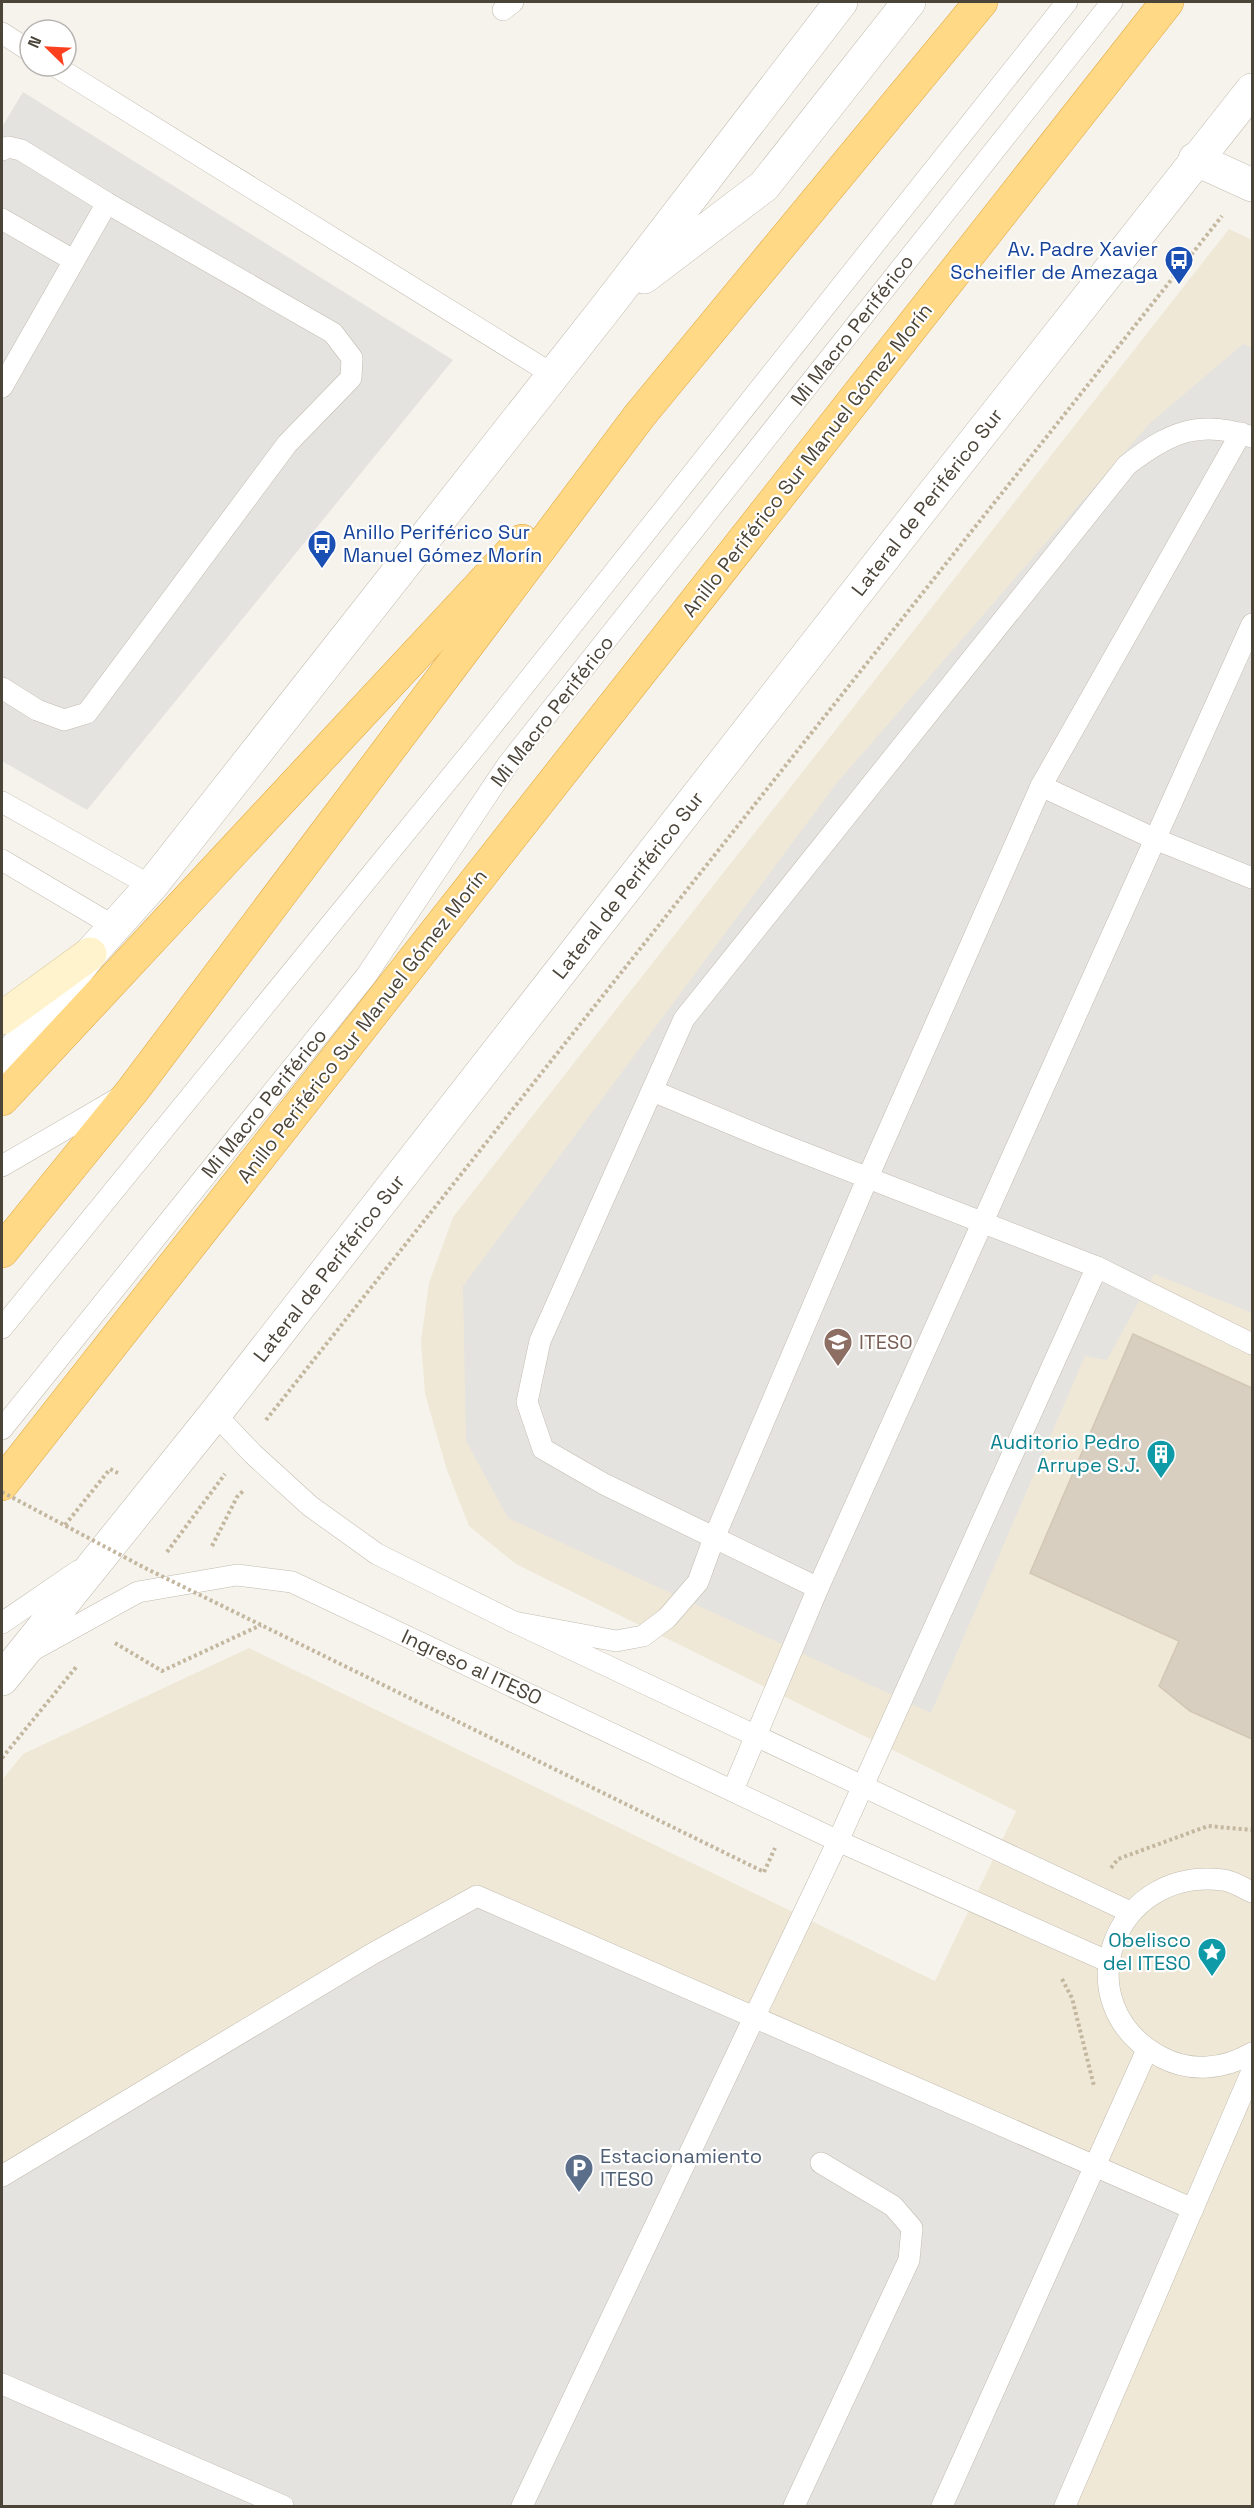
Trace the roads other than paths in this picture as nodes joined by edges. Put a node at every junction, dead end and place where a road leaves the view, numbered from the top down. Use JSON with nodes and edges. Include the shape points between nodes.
{"nodes":[{"id":1,"x":841,"y":2,"type":"edge"},
{"id":2,"x":909,"y":2,"type":"edge"},
{"id":3,"x":981,"y":2,"type":"edge"},
{"id":4,"x":1067,"y":2,"type":"edge"},
{"id":5,"x":1112,"y":2,"type":"edge"},
{"id":6,"x":1167,"y":2,"type":"edge"},
{"id":7,"x":2,"y":33,"type":"edge"},
{"id":8,"x":18,"y":43,"type":"edge"},
{"id":9,"x":73,"y":78,"type":"edge"},
{"id":10,"x":1252,"y":90,"type":"edge"},
{"id":11,"x":2,"y":150,"type":"edge"},
{"id":12,"x":1195,"y":159,"type":"junction"},
{"id":13,"x":1250,"y":184,"type":"edge"},
{"id":14,"x":107,"y":203,"type":"junction"},
{"id":15,"x":2,"y":219,"type":"edge"},
{"id":16,"x":73,"y":260,"type":"junction"},
{"id":17,"x":609,"y":304,"type":"junction"},
{"id":18,"x":552,"y":374,"type":"junction"},
{"id":19,"x":2,"y":387,"type":"edge"},
{"id":20,"x":640,"y":415,"type":"junction"},
{"id":21,"x":1247,"y":435,"type":"edge"},
{"id":22,"x":1252,"y":624,"type":"edge"},
{"id":23,"x":2,"y":688,"type":"edge"},
{"id":24,"x":1041,"y":786,"type":"junction"},
{"id":25,"x":2,"y":802,"type":"edge"},
{"id":26,"x":1155,"y":839,"type":"junction"},
{"id":27,"x":2,"y":860,"type":"edge"},
{"id":28,"x":1252,"y":878,"type":"edge"},
{"id":29,"x":150,"y":886,"type":"junction"},
{"id":30,"x":115,"y":927,"type":"junction"},
{"id":31,"x":90,"y":954,"type":"junction"},
{"id":32,"x":2,"y":1018,"type":"edge"},
{"id":33,"x":2,"y":1066,"type":"edge"},
{"id":34,"x":133,"y":1090,"type":"junction"},
{"id":35,"x":653,"y":1091,"type":"junction"},
{"id":36,"x":2,"y":1099,"type":"edge"},
{"id":37,"x":2,"y":1166,"type":"edge"},
{"id":38,"x":868,"y":1177,"type":"junction"},
{"id":39,"x":982,"y":1221,"type":"junction"},
{"id":40,"x":2,"y":1251,"type":"edge"},
{"id":41,"x":1097,"y":1267,"type":"junction"},
{"id":42,"x":2,"y":1328,"type":"edge"},
{"id":43,"x":1252,"y":1344,"type":"edge"},
{"id":44,"x":215,"y":1414,"type":"junction"},
{"id":45,"x":2,"y":1429,"type":"edge"},
{"id":46,"x":2,"y":1484,"type":"edge"},
{"id":47,"x":714,"y":1538,"type":"junction"},
{"id":48,"x":100,"y":1557,"type":"junction"},
{"id":49,"x":818,"y":1588,"type":"junction"},
{"id":50,"x":514,"y":1622,"type":"junction"},
{"id":51,"x":2,"y":1623,"type":"edge"},
{"id":52,"x":9,"y":1669,"type":"edge"},
{"id":53,"x":758,"y":1736,"type":"junction"},
{"id":54,"x":864,"y":1785,"type":"junction"},
{"id":55,"x":733,"y":1791,"type":"junction"},
{"id":56,"x":838,"y":1840,"type":"junction"},
{"id":57,"x":1252,"y":1892,"type":"edge"},
{"id":58,"x":1130,"y":1912,"type":"junction"},
{"id":59,"x":1109,"y":1962,"type":"junction"},
{"id":60,"x":754,"y":2017,"type":"junction"},
{"id":61,"x":1148,"y":2050,"type":"junction"},
{"id":62,"x":1252,"y":2053,"type":"edge"},
{"id":63,"x":1252,"y":2072,"type":"edge"},
{"id":64,"x":821,"y":2163,"type":"dead end"},
{"id":65,"x":1094,"y":2166,"type":"junction"},
{"id":66,"x":2,"y":2176,"type":"edge"},
{"id":67,"x":1193,"y":2209,"type":"junction"},
{"id":68,"x":2,"y":2384,"type":"edge"},
{"id":69,"x":283,"y":2506,"type":"edge"},
{"id":70,"x":522,"y":2506,"type":"edge"},
{"id":71,"x":794,"y":2506,"type":"edge"},
{"id":72,"x":942,"y":2506,"type":"edge"},
{"id":73,"x":1065,"y":2506,"type":"edge"}],
"edges":[{"from":1,"to":17,"type":"street"},
{"from":2,"to":17,"type":"street","via":[[764,186]]},
{"from":3,"to":20,"type":"highway"},
{"from":4,"to":42,"type":"lane","name":"Mi Macro Periférico","via":[[487,732]]},
{"from":5,"to":45,"type":"lane","name":"Mi Macro Periférico","via":[[508,764],[366,976]]},
{"from":6,"to":46,"type":"highway","name":"Anillo Periférico Sur Manuel Gómez Morín"},
{"from":7,"to":8,"type":"lane"},
{"from":9,"to":18,"type":"lane"},
{"from":10,"to":12,"type":"street","name":"Lateral de Periférico Sur"},
{"from":11,"to":14,"type":"lane","via":[[21,150]]},
{"from":12,"to":13,"type":"street"},
{"from":12,"to":44,"type":"street","name":"Lateral de Periférico Sur"},
{"from":14,"to":16,"type":"lane"},
{"from":14,"to":23,"type":"lane","via":[[333,333],[352,358],[351,378],[287,444],[87,713],[64,720],[36,710]]},
{"from":15,"to":16,"type":"lane"},
{"from":16,"to":19,"type":"lane"},
{"from":17,"to":18,"type":"street"},
{"from":18,"to":29,"type":"street"},
{"from":20,"to":34,"type":"highway"},
{"from":20,"to":36,"type":"highway"},
{"from":21,"to":24,"type":"lane"},
{"from":21,"to":35,"type":"lane","via":[[1202,428],[1159,441],[1127,465],[684,1019]]},
{"from":22,"to":26,"type":"lane"},
{"from":24,"to":26,"type":"lane"},
{"from":24,"to":38,"type":"lane"},
{"from":25,"to":29,"type":"lane"},
{"from":26,"to":28,"type":"lane"},
{"from":26,"to":39,"type":"lane"},
{"from":27,"to":30,"type":"lane"},
{"from":29,"to":30,"type":"street"},
{"from":30,"to":31,"type":"street"},
{"from":31,"to":32,"type":"main road"},
{"from":31,"to":33,"type":"street"},
{"from":34,"to":37,"type":"lane"},
{"from":34,"to":40,"type":"highway"},
{"from":35,"to":38,"type":"lane"},
{"from":35,"to":47,"type":"lane","via":[[540,1341],[527,1402],[543,1449]]},
{"from":38,"to":39,"type":"lane"},
{"from":38,"to":47,"type":"lane"},
{"from":39,"to":41,"type":"lane"},
{"from":39,"to":49,"type":"lane"},
{"from":41,"to":43,"type":"lane"},
{"from":41,"to":54,"type":"lane"},
{"from":44,"to":48,"type":"street","name":"Lateral de Periférico Sur"},
{"from":44,"to":50,"type":"lane","via":[[310,1506],[377,1554]]},
{"from":47,"to":49,"type":"lane"},
{"from":47,"to":50,"type":"lane","via":[[698,1582],[667,1618],[642,1636],[616,1641]]},
{"from":48,"to":51,"type":"lane"},
{"from":48,"to":52,"type":"street","name":"Lateral de Periférico Sur"},
{"from":49,"to":53,"type":"lane"},
{"from":50,"to":53,"type":"lane"},
{"from":52,"to":55,"type":"lane","name":"Ingreso al ITESO","via":[[138,1592],[237,1575],[292,1582]]},
{"from":53,"to":54,"type":"lane"},
{"from":53,"to":55,"type":"lane"},
{"from":54,"to":56,"type":"lane"},
{"from":54,"to":58,"type":"lane"},
{"from":55,"to":56,"type":"lane","name":"Ingreso al ITESO"},
{"from":56,"to":59,"type":"lane","name":"Ingreso al ITESO"},
{"from":56,"to":60,"type":"lane"},
{"from":57,"to":58,"type":"lane","via":[[1226,1880],[1191,1878],[1157,1890]]},
{"from":58,"to":59,"type":"lane","via":[[1113,1944]]},
{"from":59,"to":61,"type":"lane","via":[[1116,2011],[1129,2033]]},
{"from":60,"to":65,"type":"lane"},
{"from":60,"to":66,"type":"lane","via":[[477,1896],[372,1954]]},
{"from":60,"to":70,"type":"lane"},
{"from":61,"to":62,"type":"lane","via":[[1174,2064],[1205,2068],[1236,2062]]},
{"from":61,"to":65,"type":"lane"},
{"from":63,"to":67,"type":"lane"},
{"from":64,"to":71,"type":"lane","via":[[893,2206],[912,2228],[909,2260]]},
{"from":65,"to":67,"type":"lane"},
{"from":65,"to":72,"type":"lane"},
{"from":67,"to":73,"type":"lane"},
{"from":68,"to":69,"type":"lane"}]}
